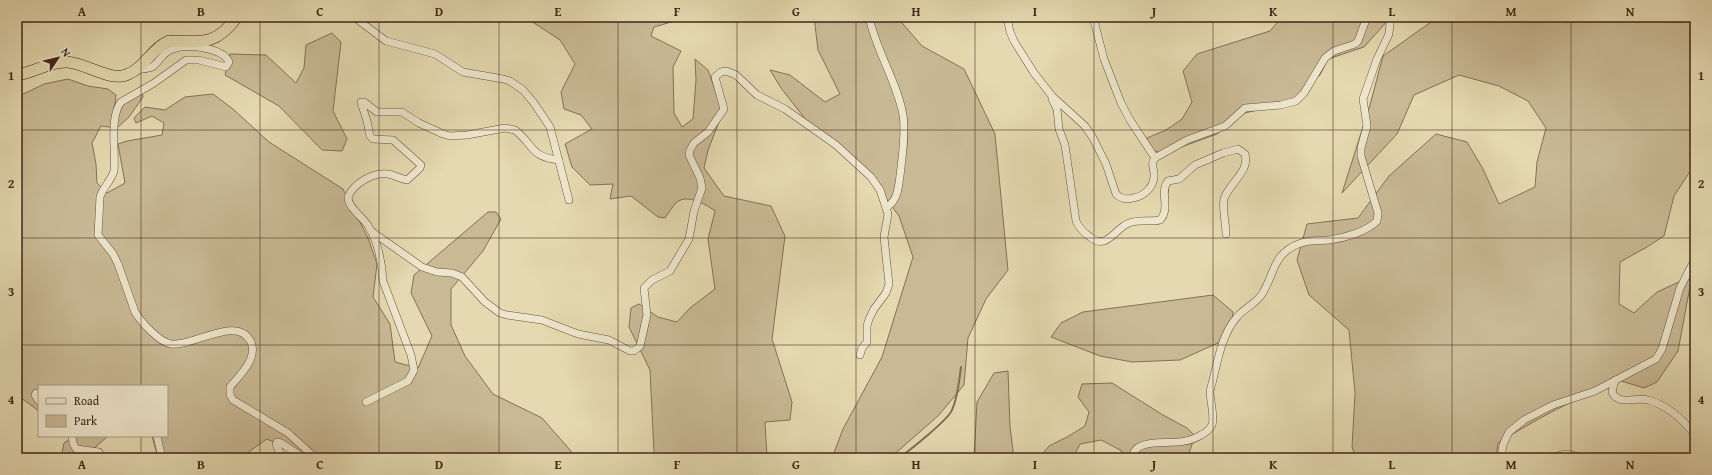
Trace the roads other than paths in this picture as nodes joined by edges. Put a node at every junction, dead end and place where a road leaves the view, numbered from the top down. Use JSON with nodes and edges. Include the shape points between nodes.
{"nodes":[{"id":1,"x":237,"y":17,"type":"edge"},
{"id":2,"x":354,"y":17,"type":"edge"},
{"id":3,"x":869,"y":17,"type":"edge"},
{"id":4,"x":1007,"y":17,"type":"edge"},
{"id":5,"x":1093,"y":17,"type":"edge"},
{"id":6,"x":1367,"y":17,"type":"edge"},
{"id":7,"x":1387,"y":17,"type":"edge"},
{"id":8,"x":134,"y":71,"type":"junction"},
{"id":9,"x":17,"y":75,"type":"edge"},
{"id":10,"x":1052,"y":96,"type":"junction"},
{"id":11,"x":1155,"y":158,"type":"junction"},
{"id":12,"x":559,"y":160,"type":"junction"},
{"id":13,"x":569,"y":200,"type":"dead end"},
{"id":14,"x":886,"y":208,"type":"junction"},
{"id":15,"x":370,"y":230,"type":"junction"},
{"id":16,"x":1226,"y":234,"type":"dead end"},
{"id":17,"x":1695,"y":259,"type":"edge"},
{"id":18,"x":860,"y":355,"type":"dead end"},
{"id":19,"x":1615,"y":380,"type":"junction"},
{"id":20,"x":38,"y":394,"type":"edge"},
{"id":21,"x":38,"y":400,"type":"edge"},
{"id":22,"x":366,"y":402,"type":"dead end"},
{"id":23,"x":1695,"y":435,"type":"edge"},
{"id":24,"x":72,"y":437,"type":"edge"},
{"id":25,"x":157,"y":437,"type":"edge"},
{"id":26,"x":100,"y":458,"type":"edge"},
{"id":27,"x":165,"y":458,"type":"edge"},
{"id":28,"x":282,"y":458,"type":"edge"},
{"id":29,"x":304,"y":458,"type":"edge"},
{"id":30,"x":310,"y":458,"type":"edge"},
{"id":31,"x":1132,"y":458,"type":"edge"},
{"id":32,"x":1501,"y":458,"type":"edge"},
{"id":33,"x":1549,"y":458,"type":"edge"},
{"id":34,"x":1586,"y":458,"type":"edge"}],
"edges":[{"from":1,"to":8,"type":"highway","via":[[230,26],[209,41],[164,43]]},
{"from":2,"to":12,"type":"street","via":[[386,41],[435,54],[462,72],[510,81],[523,90],[546,119]]},
{"from":3,"to":14,"type":"street","via":[[903,115],[901,166],[896,198]]},
{"from":4,"to":10,"type":"street","via":[[1014,41]]},
{"from":5,"to":11,"type":"street","via":[[1100,49],[1121,103]]},
{"from":6,"to":11,"type":"street","via":[[1358,41],[1334,51],[1325,58],[1304,93],[1296,101],[1281,106],[1245,108],[1225,126],[1187,140]]},
{"from":7,"to":31,"type":"street","via":[[1390,23],[1389,34],[1362,99],[1367,126],[1360,152],[1378,213],[1377,221],[1346,236],[1303,242],[1286,252],[1276,263],[1262,294],[1237,316],[1224,340],[1210,391],[1213,421],[1211,426],[1204,434],[1190,441],[1142,445],[1135,450]]},
{"from":8,"to":9,"type":"highway","via":[[112,76],[78,64],[54,62],[26,74]]},
{"from":8,"to":30,"type":"street","via":[[152,67],[165,53],[180,48],[210,48],[221,52],[229,62],[226,67],[199,60],[186,60],[117,106],[114,171],[112,179],[100,197],[98,235],[118,264],[138,318],[161,340],[170,344],[183,344],[234,330],[249,339],[252,343],[250,360],[241,376],[230,387],[230,395],[233,400],[288,433],[311,454]]},
{"from":10,"to":11,"type":"street","via":[[1085,126],[1102,154],[1113,188],[1119,197],[1136,198],[1147,191],[1154,177],[1152,162]]},
{"from":10,"to":16,"type":"street","via":[[1065,145],[1076,221],[1082,231],[1096,242],[1102,242],[1129,223],[1160,220],[1165,213],[1165,187],[1168,181],[1180,179],[1192,166],[1238,149],[1245,154],[1246,161],[1224,199]]},
{"from":12,"to":13,"type":"street"},
{"from":12,"to":15,"type":"street","via":[[536,154],[514,130],[505,128],[450,136],[402,112],[377,112],[362,102],[370,136],[374,139],[393,140],[420,164],[420,168],[407,180],[390,174],[381,174],[364,180],[351,191],[348,196],[349,202]]},
{"from":14,"to":15,"type":"street","via":[[877,185],[844,152],[785,109],[757,95],[736,75],[726,71],[716,77],[724,109],[708,132],[694,143],[690,150],[689,155],[702,188],[694,211],[689,239],[670,271],[652,280],[644,288],[648,315],[640,346],[634,351],[609,340],[578,334],[542,320],[500,313],[485,302],[462,277],[422,267]]},
{"from":14,"to":18,"type":"street","via":[[884,237],[889,284],[886,294],[871,313],[867,326],[867,342]]},
{"from":15,"to":22,"type":"street","via":[[382,268],[382,281],[411,355],[414,370],[408,381]]},
{"from":17,"to":19,"type":"street","via":[[1680,288],[1659,356]]},
{"from":19,"to":23,"type":"street","via":[[1612,389],[1616,398],[1623,401],[1654,401],[1674,414]]},
{"from":19,"to":32,"type":"street","via":[[1595,391],[1553,405],[1519,423],[1506,437]]},
{"from":20,"to":21,"type":"street","via":[[34,395]]},
{"from":24,"to":26,"type":"street","via":[[76,450],[99,452]]},
{"from":25,"to":27,"type":"street","via":[[161,454]]},
{"from":28,"to":29,"type":"street","via":[[277,442]]},
{"from":33,"to":34,"type":"street","via":[[1566,454]]}]}
